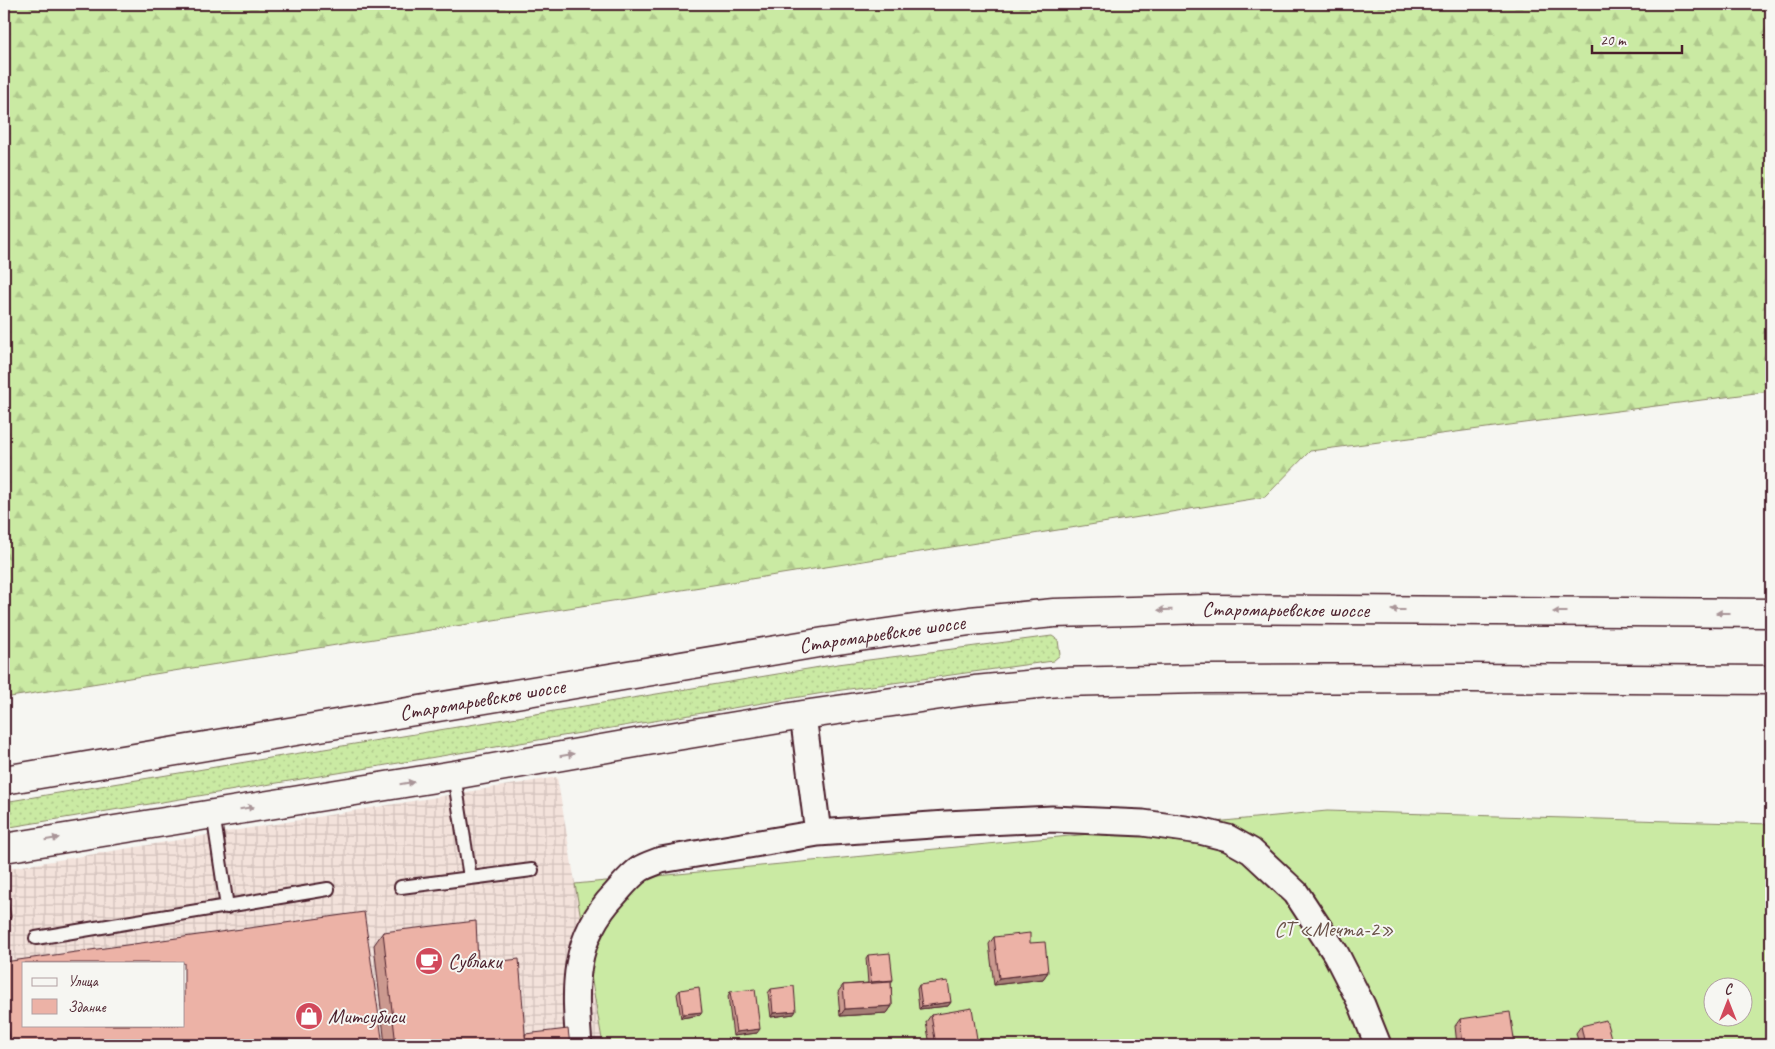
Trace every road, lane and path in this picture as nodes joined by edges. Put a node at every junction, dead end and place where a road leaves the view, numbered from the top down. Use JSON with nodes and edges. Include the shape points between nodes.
{"nodes":[{"id":1,"x":1771,"y":613,"type":"edge"},
{"id":2,"x":1771,"y":680,"type":"edge"},
{"id":3,"x":803,"y":715,"type":"junction"},
{"id":4,"x":454,"y":775,"type":"junction"},
{"id":5,"x":4,"y":780,"type":"edge"},
{"id":6,"x":213,"y":813,"type":"junction"},
{"id":7,"x":818,"y":834,"type":"junction"},
{"id":8,"x":4,"y":848,"type":"edge"},
{"id":9,"x":532,"y":870,"type":"dead end"},
{"id":10,"x":470,"y":877,"type":"junction"},
{"id":11,"x":400,"y":887,"type":"dead end"},
{"id":12,"x":328,"y":889,"type":"dead end"},
{"id":13,"x":227,"y":907,"type":"junction"},
{"id":14,"x":36,"y":938,"type":"dead end"},
{"id":15,"x":579,"y":1045,"type":"edge"},
{"id":16,"x":1378,"y":1045,"type":"edge"}],
"edges":[{"from":1,"to":5,"type":"main road","name":"Старомарьевское шоссе","one_way":true,"via":[[1209,609],[1054,613],[998,618],[814,644]]},
{"from":2,"to":3,"type":"main road","via":[[1361,678],[1058,682],[975,690]]},
{"from":4,"to":3,"type":"main road","one_way":true},
{"from":3,"to":7,"type":"street"},
{"from":6,"to":4,"type":"main road","one_way":true},
{"from":4,"to":10,"type":"lane"},
{"from":8,"to":6,"type":"main road","one_way":true},
{"from":6,"to":13,"type":"lane"},
{"from":7,"to":15,"type":"street","via":[[661,860],[639,870],[600,909],[586,936],[579,962],[576,1005]]},
{"from":7,"to":16,"type":"street","via":[[1052,819],[1143,823],[1228,838],[1251,851],[1296,893],[1336,954]]},
{"from":9,"to":10,"type":"lane"},
{"from":10,"to":11,"type":"lane"},
{"from":12,"to":13,"type":"lane"},
{"from":13,"to":14,"type":"lane"}]}
